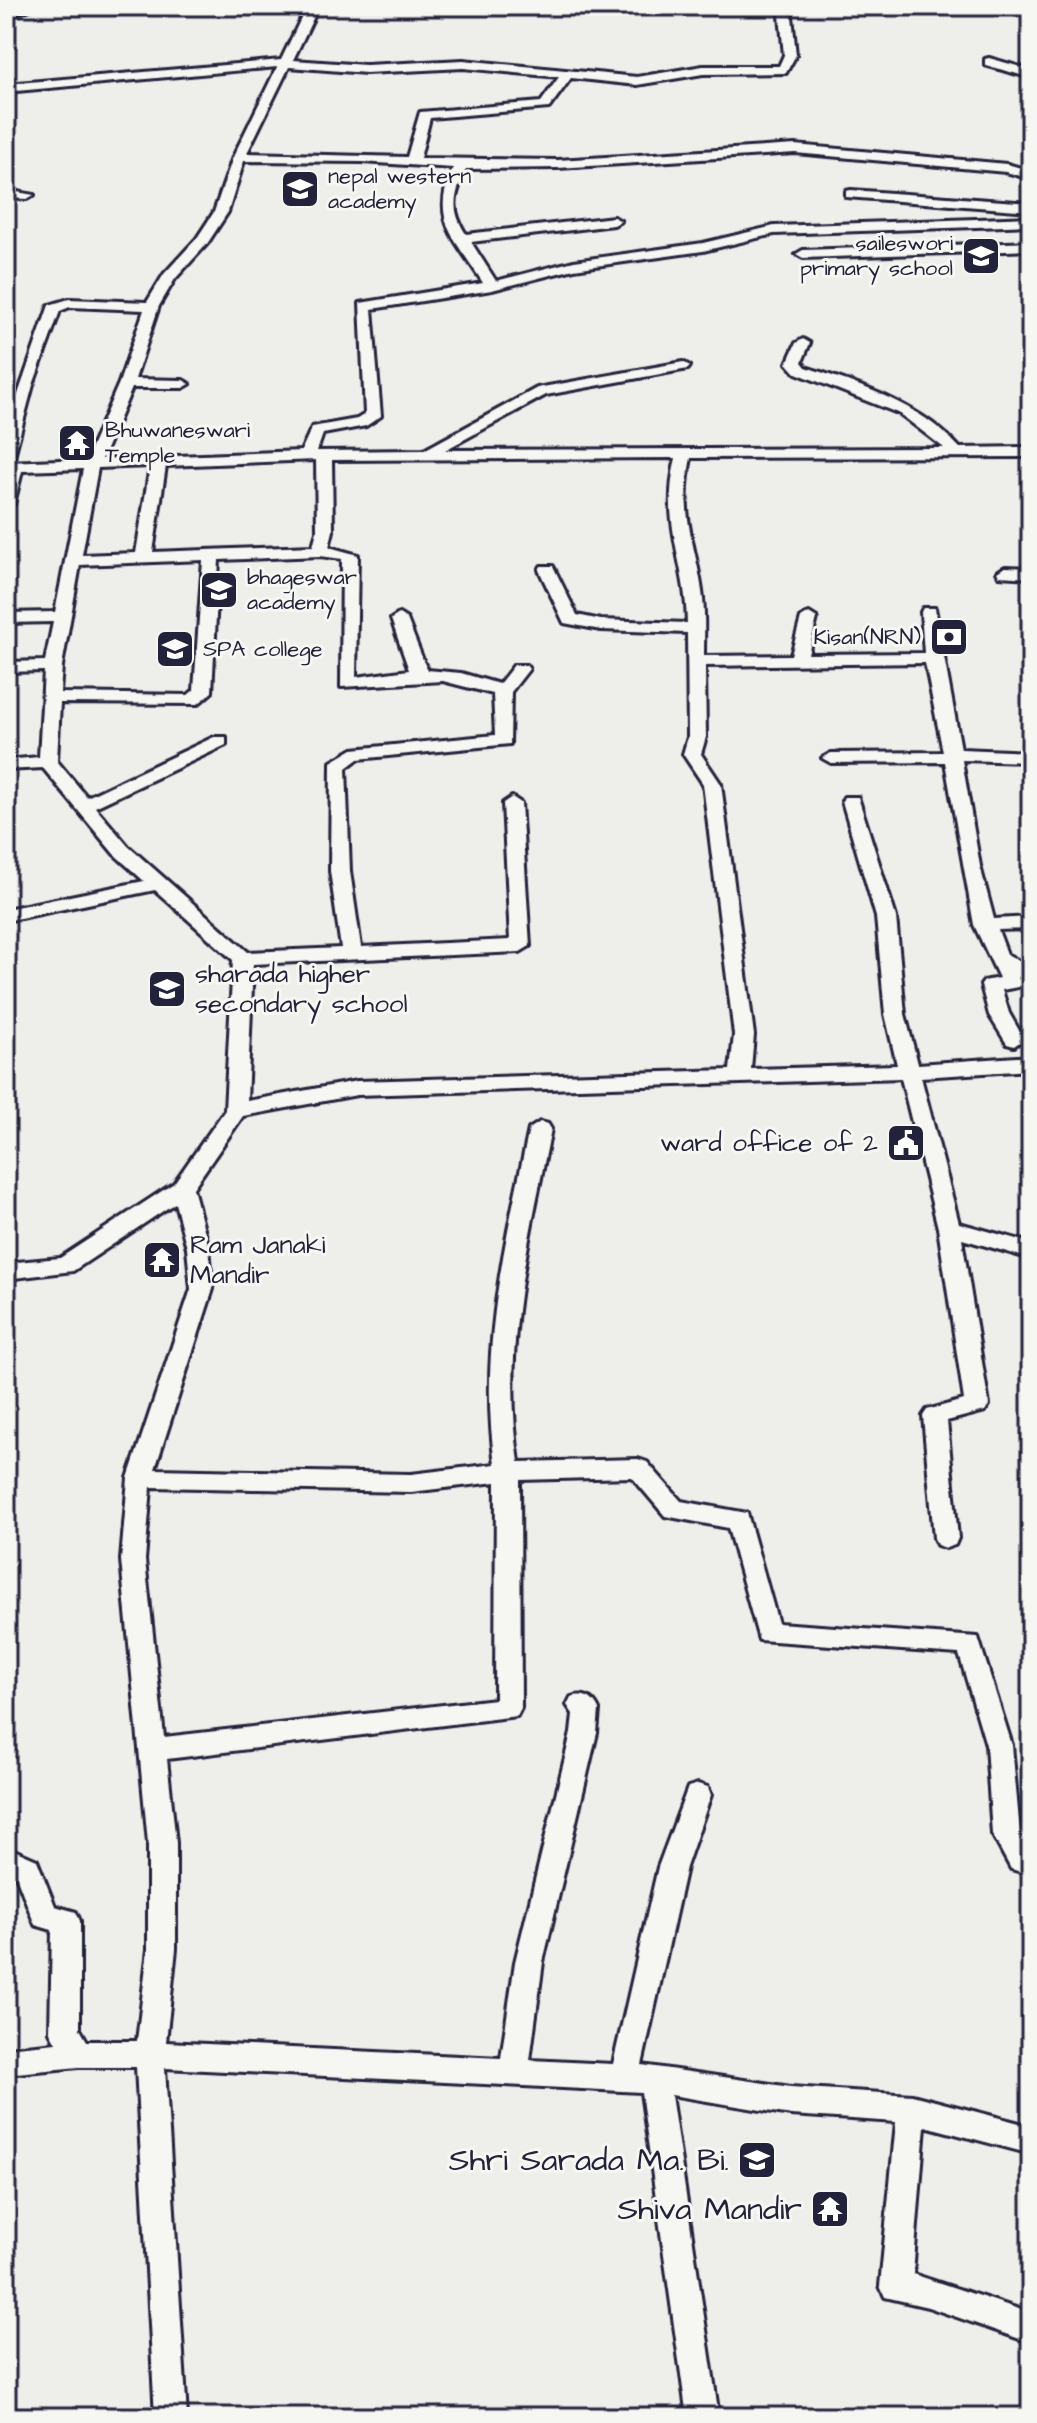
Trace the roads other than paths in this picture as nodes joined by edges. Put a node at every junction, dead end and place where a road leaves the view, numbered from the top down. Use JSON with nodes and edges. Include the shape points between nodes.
{"nodes":[{"id":1,"x":32,"y":6,"type":"edge"},
{"id":2,"x":313,"y":6,"type":"edge"},
{"id":3,"x":785,"y":6,"type":"edge"},
{"id":4,"x":6,"y":14,"type":"edge"},
{"id":5,"x":989,"y":62,"type":"dead end"},
{"id":6,"x":286,"y":63,"type":"junction"},
{"id":7,"x":568,"y":74,"type":"junction"},
{"id":8,"x":1031,"y":74,"type":"edge"},
{"id":9,"x":6,"y":88,"type":"edge"},
{"id":10,"x":239,"y":157,"type":"junction"},
{"id":11,"x":413,"y":161,"type":"junction"},
{"id":12,"x":461,"y":165,"type":"junction"},
{"id":13,"x":1031,"y":175,"type":"edge"},
{"id":14,"x":6,"y":194,"type":"edge"},
{"id":15,"x":851,"y":194,"type":"dead end"},
{"id":16,"x":27,"y":195,"type":"dead end"},
{"id":17,"x":1031,"y":207,"type":"edge"},
{"id":18,"x":614,"y":221,"type":"dead end"},
{"id":19,"x":1031,"y":221,"type":"edge"},
{"id":20,"x":462,"y":239,"type":"junction"},
{"id":21,"x":1031,"y":246,"type":"edge"},
{"id":22,"x":803,"y":254,"type":"dead end"},
{"id":23,"x":492,"y":286,"type":"junction"},
{"id":24,"x":152,"y":306,"type":"junction"},
{"id":25,"x":803,"y":343,"type":"dead end"},
{"id":26,"x":683,"y":366,"type":"dead end"},
{"id":27,"x":126,"y":383,"type":"junction"},
{"id":28,"x":183,"y":384,"type":"dead end"},
{"id":29,"x":685,"y":452,"type":"junction"},
{"id":30,"x":956,"y":452,"type":"junction"},
{"id":31,"x":1031,"y":452,"type":"edge"},
{"id":32,"x":425,"y":454,"type":"junction"},
{"id":33,"x":315,"y":456,"type":"junction"},
{"id":34,"x":9,"y":463,"type":"edge"},
{"id":35,"x":158,"y":464,"type":"junction"},
{"id":36,"x":91,"y":466,"type":"junction"},
{"id":37,"x":6,"y":504,"type":"edge"},
{"id":38,"x":320,"y":551,"type":"junction"},
{"id":39,"x":211,"y":556,"type":"junction"},
{"id":40,"x":144,"y":557,"type":"junction"},
{"id":41,"x":72,"y":560,"type":"junction"},
{"id":42,"x":547,"y":570,"type":"dead end"},
{"id":43,"x":1005,"y":572,"type":"dead end"},
{"id":44,"x":1031,"y":573,"type":"edge"},
{"id":45,"x":929,"y":612,"type":"dead end"},
{"id":46,"x":61,"y":617,"type":"junction"},
{"id":47,"x":6,"y":618,"type":"edge"},
{"id":48,"x":809,"y":618,"type":"dead end"},
{"id":49,"x":399,"y":619,"type":"dead end"},
{"id":50,"x":694,"y":628,"type":"junction"},
{"id":51,"x":799,"y":657,"type":"junction"},
{"id":52,"x":933,"y":658,"type":"junction"},
{"id":53,"x":697,"y":661,"type":"junction"},
{"id":54,"x":53,"y":666,"type":"junction"},
{"id":55,"x":6,"y":667,"type":"edge"},
{"id":56,"x":520,"y":669,"type":"dead end"},
{"id":57,"x":419,"y":673,"type":"junction"},
{"id":58,"x":502,"y":691,"type":"junction"},
{"id":59,"x":50,"y":698,"type":"junction"},
{"id":60,"x":220,"y":741,"type":"dead end"},
{"id":61,"x":952,"y":756,"type":"junction"},
{"id":62,"x":1031,"y":757,"type":"edge"},
{"id":63,"x":831,"y":758,"type":"dead end"},
{"id":64,"x":48,"y":762,"type":"junction"},
{"id":65,"x":6,"y":765,"type":"edge"},
{"id":66,"x":851,"y":801,"type":"dead end"},
{"id":67,"x":512,"y":803,"type":"dead end"},
{"id":68,"x":84,"y":805,"type":"junction"},
{"id":69,"x":160,"y":883,"type":"junction"},
{"id":70,"x":6,"y":915,"type":"edge"},
{"id":71,"x":1031,"y":923,"type":"edge"},
{"id":72,"x":984,"y":925,"type":"junction"},
{"id":73,"x":352,"y":953,"type":"junction"},
{"id":74,"x":243,"y":958,"type":"junction"},
{"id":75,"x":999,"y":958,"type":"junction"},
{"id":76,"x":1031,"y":976,"type":"edge"},
{"id":77,"x":1014,"y":1039,"type":"dead end"},
{"id":78,"x":1031,"y":1063,"type":"edge"},
{"id":79,"x":911,"y":1071,"type":"junction"},
{"id":80,"x":740,"y":1073,"type":"junction"},
{"id":81,"x":236,"y":1110,"type":"junction"},
{"id":82,"x":540,"y":1129,"type":"dead end"},
{"id":83,"x":182,"y":1188,"type":"junction"},
{"id":84,"x":949,"y":1228,"type":"junction"},
{"id":85,"x":1031,"y":1251,"type":"edge"},
{"id":86,"x":6,"y":1271,"type":"edge"},
{"id":87,"x":508,"y":1471,"type":"junction"},
{"id":88,"x":140,"y":1478,"type":"junction"},
{"id":89,"x":946,"y":1538,"type":"dead end"},
{"id":90,"x":580,"y":1705,"type":"dead end"},
{"id":91,"x":152,"y":1750,"type":"junction"},
{"id":92,"x":698,"y":1795,"type":"dead end"},
{"id":93,"x":6,"y":1863,"type":"edge"},
{"id":94,"x":1031,"y":1863,"type":"edge"},
{"id":95,"x":79,"y":2054,"type":"junction"},
{"id":96,"x":150,"y":2054,"type":"junction"},
{"id":97,"x":6,"y":2061,"type":"edge"},
{"id":98,"x":514,"y":2072,"type":"junction"},
{"id":99,"x":639,"y":2078,"type":"junction"},
{"id":100,"x":912,"y":2109,"type":"junction"},
{"id":101,"x":1031,"y":2140,"type":"edge"},
{"id":102,"x":1031,"y":2328,"type":"edge"},
{"id":103,"x":171,"y":2417,"type":"edge"},
{"id":104,"x":703,"y":2417,"type":"edge"}],
"edges":[{"from":1,"to":4,"type":"street"},
{"from":2,"to":6,"type":"street"},
{"from":3,"to":7,"type":"street","via":[[792,46],[782,70],[703,70],[651,81]]},
{"from":5,"to":8,"type":"street"},
{"from":6,"to":7,"type":"street","via":[[366,69],[463,64]]},
{"from":6,"to":9,"type":"street"},
{"from":6,"to":10,"type":"street"},
{"from":7,"to":11,"type":"street","via":[[545,105],[424,115]]},
{"from":10,"to":11,"type":"street"},
{"from":10,"to":24,"type":"street","via":[[221,212]]},
{"from":11,"to":12,"type":"street"},
{"from":12,"to":13,"type":"street","via":[[795,149],[1007,168]]},
{"from":12,"to":20,"type":"street","via":[[450,189],[448,216]]},
{"from":14,"to":16,"type":"street"},
{"from":15,"to":17,"type":"street"},
{"from":18,"to":20,"type":"street"},
{"from":19,"to":23,"type":"street","via":[[774,230],[703,247],[574,265]]},
{"from":20,"to":23,"type":"street"},
{"from":21,"to":22,"type":"street"},
{"from":23,"to":33,"type":"street","via":[[365,306],[373,416],[317,430]]},
{"from":24,"to":27,"type":"street"},
{"from":24,"to":34,"type":"street","via":[[69,303],[54,308],[26,385]]},
{"from":25,"to":30,"type":"street","via":[[794,363],[801,370],[925,423]]},
{"from":26,"to":32,"type":"street","via":[[542,391]]},
{"from":27,"to":28,"type":"street"},
{"from":27,"to":36,"type":"street"},
{"from":29,"to":30,"type":"street"},
{"from":29,"to":32,"type":"street"},
{"from":29,"to":50,"type":"street","via":[[677,516],[695,599]]},
{"from":30,"to":31,"type":"street"},
{"from":32,"to":33,"type":"street"},
{"from":33,"to":35,"type":"street"},
{"from":33,"to":38,"type":"street","via":[[325,531]]},
{"from":34,"to":36,"type":"street"},
{"from":34,"to":37,"type":"street"},
{"from":35,"to":36,"type":"street"},
{"from":35,"to":40,"type":"street"},
{"from":36,"to":41,"type":"street"},
{"from":38,"to":39,"type":"street"},
{"from":38,"to":57,"type":"street","via":[[350,555],[345,687]]},
{"from":39,"to":40,"type":"street"},
{"from":39,"to":59,"type":"street","via":[[199,697]]},
{"from":40,"to":41,"type":"street"},
{"from":41,"to":46,"type":"street"},
{"from":42,"to":50,"type":"street","via":[[570,619]]},
{"from":43,"to":44,"type":"street"},
{"from":45,"to":52,"type":"street"},
{"from":46,"to":47,"type":"street"},
{"from":46,"to":54,"type":"street"},
{"from":48,"to":51,"type":"street"},
{"from":49,"to":57,"type":"street"},
{"from":50,"to":53,"type":"street"},
{"from":51,"to":52,"type":"street"},
{"from":51,"to":53,"type":"street"},
{"from":52,"to":61,"type":"street"},
{"from":53,"to":80,"type":"street","via":[[697,737],[692,754],[712,784],[744,1035]]},
{"from":54,"to":55,"type":"street"},
{"from":54,"to":59,"type":"street"},
{"from":56,"to":58,"type":"street"},
{"from":57,"to":58,"type":"street","via":[[471,678]]},
{"from":58,"to":73,"type":"street","via":[[504,740],[353,754],[337,766],[340,871]]},
{"from":59,"to":64,"type":"street"},
{"from":60,"to":68,"type":"street"},
{"from":61,"to":62,"type":"street"},
{"from":61,"to":63,"type":"street"},
{"from":61,"to":72,"type":"street","via":[[966,853]]},
{"from":64,"to":65,"type":"street"},
{"from":64,"to":68,"type":"street"},
{"from":66,"to":79,"type":"street","via":[[886,917],[895,1014]]},
{"from":67,"to":73,"type":"street","via":[[520,946]]},
{"from":68,"to":69,"type":"street","via":[[121,850]]},
{"from":69,"to":70,"type":"street"},
{"from":69,"to":74,"type":"street"},
{"from":71,"to":72,"type":"street"},
{"from":72,"to":75,"type":"street"},
{"from":73,"to":74,"type":"street"},
{"from":74,"to":81,"type":"street"},
{"from":75,"to":76,"type":"street"},
{"from":75,"to":77,"type":"street","via":[[1011,983],[991,985],[993,998]]},
{"from":78,"to":79,"type":"street"},
{"from":79,"to":80,"type":"street"},
{"from":79,"to":84,"type":"street"},
{"from":80,"to":81,"type":"street","via":[[357,1088]]},
{"from":81,"to":83,"type":"street"},
{"from":82,"to":87,"type":"street","via":[[502,1322],[501,1437]]},
{"from":83,"to":86,"type":"street","via":[[65,1265]]},
{"from":83,"to":88,"type":"street","via":[[198,1248],[202,1289]]},
{"from":84,"to":85,"type":"street"},
{"from":84,"to":89,"type":"street","via":[[977,1405],[935,1416]]},
{"from":87,"to":88,"type":"street","via":[[411,1483]]},
{"from":87,"to":91,"type":"street","via":[[508,1708]]},
{"from":87,"to":94,"type":"street","via":[[638,1468],[674,1509],[738,1520],[768,1633],[969,1644],[999,1745],[1006,1834],[1021,1861]]},
{"from":88,"to":91,"type":"street","via":[[133,1560]]},
{"from":90,"to":98,"type":"street","via":[[586,1710],[584,1733],[529,1962]]},
{"from":91,"to":96,"type":"street","via":[[162,1843],[162,1949]]},
{"from":92,"to":99,"type":"street","via":[[672,1867],[641,2017]]},
{"from":93,"to":95,"type":"street","via":[[27,1868],[45,1916],[66,1921],[65,2032]]},
{"from":95,"to":96,"type":"street"},
{"from":95,"to":97,"type":"street"},
{"from":96,"to":98,"type":"street"},
{"from":96,"to":103,"type":"street"},
{"from":98,"to":99,"type":"street"},
{"from":99,"to":100,"type":"street","via":[[791,2101]]},
{"from":99,"to":104,"type":"street"},
{"from":100,"to":101,"type":"street"},
{"from":100,"to":102,"type":"street","via":[[896,2286]]}]}
